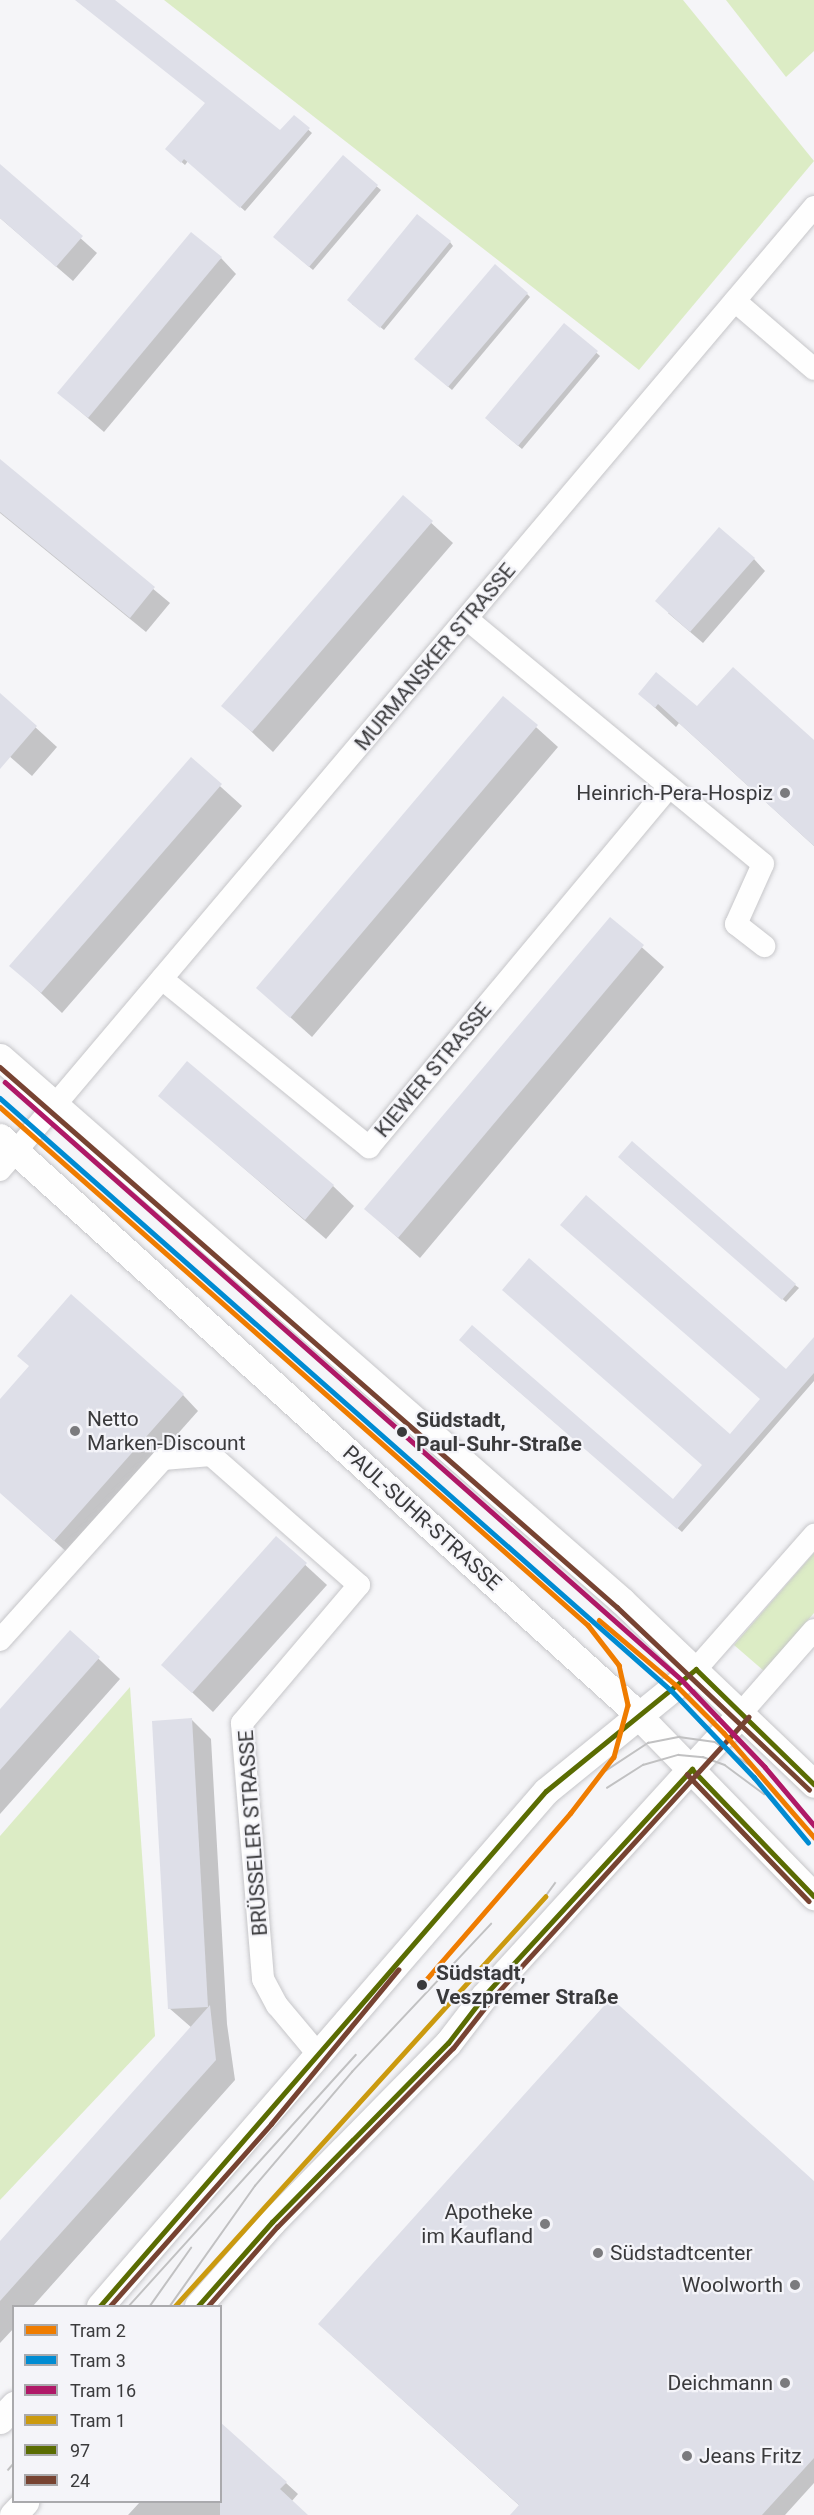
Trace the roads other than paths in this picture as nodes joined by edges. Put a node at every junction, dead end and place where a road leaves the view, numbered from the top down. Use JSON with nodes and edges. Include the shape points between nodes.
{"nodes":[{"id":1,"x":814,"y":207,"type":"edge"},
{"id":2,"x":735,"y":301,"type":"junction"},
{"id":3,"x":814,"y":369,"type":"edge"},
{"id":4,"x":468,"y":619,"type":"junction"},
{"id":5,"x":669,"y":787,"type":"junction"},
{"id":6,"x":764,"y":946,"type":"dead end"},
{"id":7,"x":162,"y":979,"type":"junction"},
{"id":8,"x":0,"y":1058,"type":"edge"},
{"id":9,"x":56,"y":1108,"type":"junction"},
{"id":10,"x":6,"y":1153,"type":"edge"},
{"id":11,"x":814,"y":1535,"type":"edge"},
{"id":12,"x":814,"y":1630,"type":"edge"},
{"id":13,"x":0,"y":1640,"type":"edge"},
{"id":14,"x":696,"y":1670,"type":"junction"},
{"id":15,"x":742,"y":1712,"type":"junction"},
{"id":16,"x":641,"y":1717,"type":"junction"},
{"id":17,"x":692,"y":1769,"type":"junction"},
{"id":18,"x":814,"y":1784,"type":"edge"},
{"id":19,"x":814,"y":1896,"type":"edge"},
{"id":20,"x":318,"y":2054,"type":"junction"},
{"id":21,"x":102,"y":2305,"type":"edge"},
{"id":22,"x":200,"y":2305,"type":"edge"},
{"id":23,"x":12,"y":2407,"type":"edge"},
{"id":24,"x":0,"y":2420,"type":"edge"},
{"id":25,"x":24,"y":2503,"type":"edge"},
{"id":26,"x":13,"y":2515,"type":"edge"}],
"edges":[{"from":1,"to":2,"type":"street","name":"MURMANSKER STRASSE"},
{"from":2,"to":3,"type":"street"},
{"from":2,"to":4,"type":"street","name":"MURMANSKER STRASSE"},
{"from":4,"to":5,"type":"street"},
{"from":4,"to":7,"type":"street","name":"MURMANSKER STRASSE"},
{"from":5,"to":6,"type":"street","via":[[763,864],[736,924]]},
{"from":5,"to":7,"type":"street","name":"KIEWER STRASSE","via":[[369,1148]]},
{"from":7,"to":9,"type":"street","name":"MURMANSKER STRASSE"},
{"from":8,"to":9,"type":"street"},
{"from":9,"to":10,"type":"street","name":"PAUL-SUHR-STRASSE"},
{"from":9,"to":14,"type":"street","via":[[388,1394]]},
{"from":10,"to":16,"type":"street","name":"PAUL-SUHR-STRASSE"},
{"from":11,"to":14,"type":"street"},
{"from":12,"to":15,"type":"street"},
{"from":13,"to":20,"type":"street","name":"BRÜSSELER STRASSE","via":[[164,1458],[211,1455],[359,1585],[242,1723],[263,1979],[277,2005]]},
{"from":14,"to":15,"type":"street"},
{"from":14,"to":16,"type":"street"},
{"from":15,"to":17,"type":"street"},
{"from":15,"to":18,"type":"street"},
{"from":16,"to":17,"type":"street","name":"PAUL-SUHR-STRASSE"},
{"from":16,"to":20,"type":"street","via":[[546,1791]]},
{"from":17,"to":19,"type":"street","name":"PAUL-SUHR-STRASSE"},
{"from":17,"to":22,"type":"street","via":[[484,1996],[448,2043],[272,2222]]},
{"from":20,"to":21,"type":"street"},
{"from":23,"to":24,"type":"street"},
{"from":25,"to":26,"type":"street"}]}
